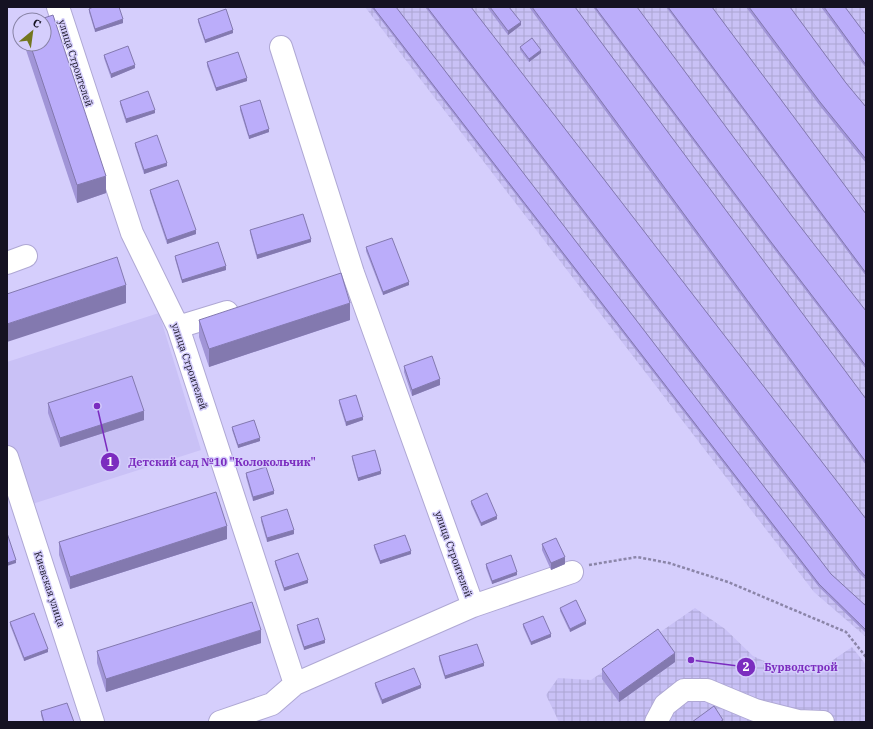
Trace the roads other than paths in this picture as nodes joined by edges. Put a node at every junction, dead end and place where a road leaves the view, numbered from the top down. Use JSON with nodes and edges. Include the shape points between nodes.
{"nodes":[{"id":1,"x":58,"y":7,"type":"edge"},
{"id":2,"x":281,"y":47,"type":"dead end"},
{"id":3,"x":246,"y":306,"type":"edge"},
{"id":4,"x":178,"y":327,"type":"junction"},
{"id":5,"x":7,"y":457,"type":"edge"},
{"id":6,"x":572,"y":572,"type":"road end"},
{"id":7,"x":474,"y":606,"type":"junction"},
{"id":8,"x":295,"y":684,"type":"junction"},
{"id":9,"x":765,"y":717,"type":"edge"},
{"id":10,"x":93,"y":722,"type":"edge"},
{"id":11,"x":220,"y":722,"type":"edge"},
{"id":12,"x":656,"y":722,"type":"edge"},
{"id":13,"x":823,"y":722,"type":"edge"}],
"edges":[{"from":1,"to":4,"type":"street","name":"улица Строителей","via":[[132,233]]},
{"from":2,"to":7,"type":"street","name":"улица Строителей","via":[[345,276]]},
{"from":3,"to":4,"type":"street"},
{"from":4,"to":8,"type":"street","name":"улица Строителей"},
{"from":5,"to":10,"type":"street","name":"Киевская улица"},
{"from":6,"to":7,"type":"street","name":"улица Строителей"},
{"from":7,"to":8,"type":"street","name":"улица Строителей"},
{"from":8,"to":11,"type":"street","name":"улица Строителей","via":[[272,704]]},
{"from":9,"to":12,"type":"street","via":[[755,710],[707,690],[684,690],[665,706]]},
{"from":9,"to":13,"type":"street"}]}
